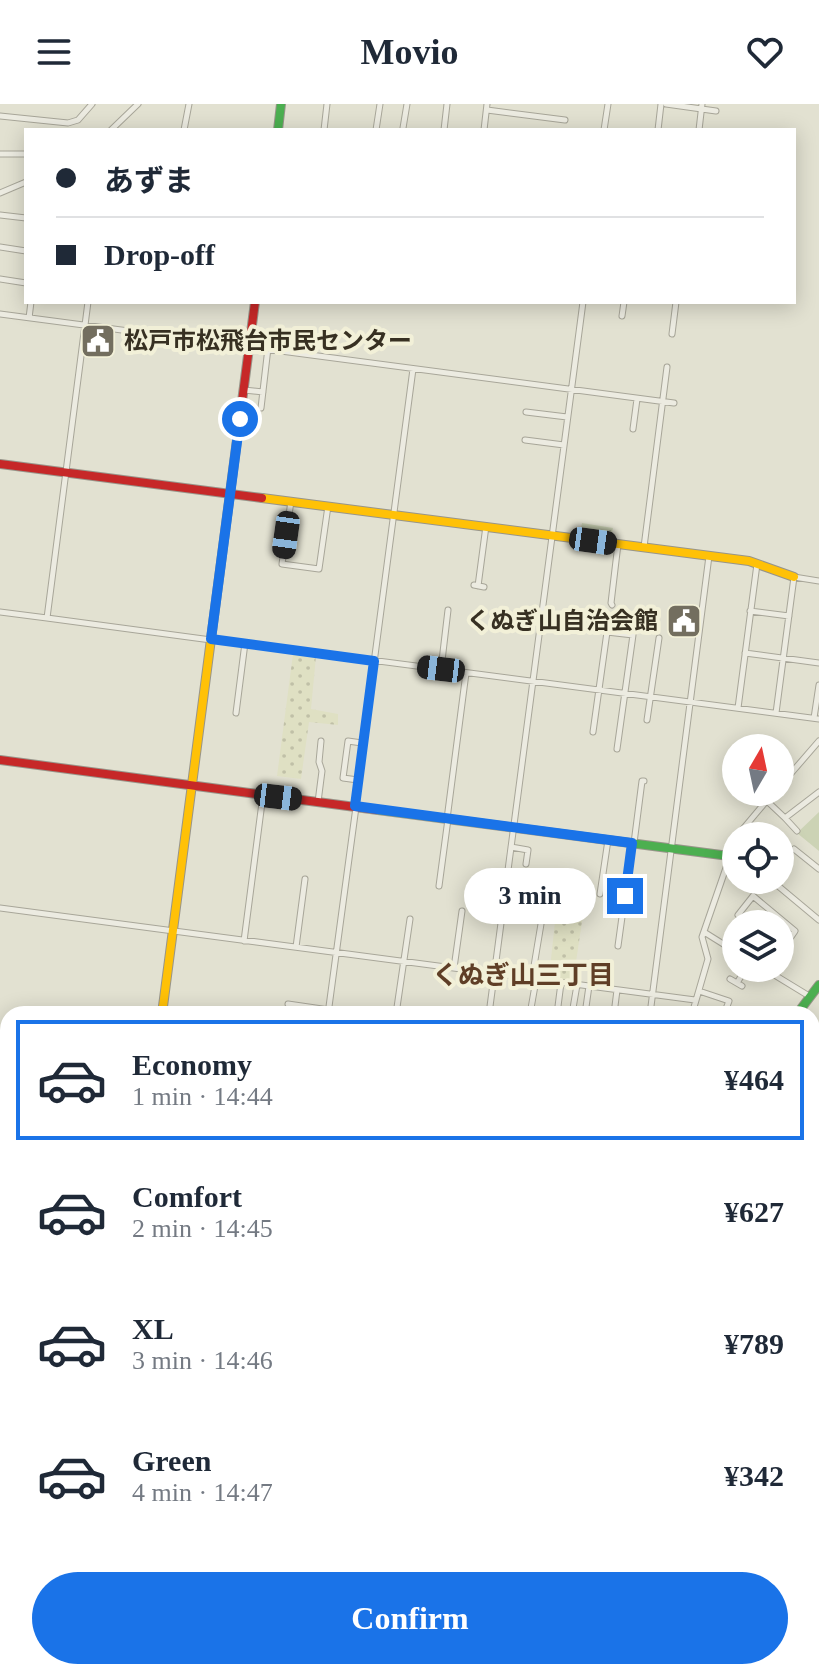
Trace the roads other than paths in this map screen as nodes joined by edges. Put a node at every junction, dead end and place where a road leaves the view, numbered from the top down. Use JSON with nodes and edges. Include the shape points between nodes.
{"nodes":[{"id":1,"x":92,"y":104,"type":"edge"},
{"id":2,"x":138,"y":104,"type":"edge"},
{"id":3,"x":189,"y":104,"type":"edge"},
{"id":4,"x":281,"y":104,"type":"edge"},
{"id":5,"x":327,"y":104,"type":"edge"},
{"id":6,"x":380,"y":104,"type":"edge"},
{"id":7,"x":407,"y":104,"type":"edge"},
{"id":8,"x":447,"y":104,"type":"edge"},
{"id":9,"x":608,"y":104,"type":"edge"},
{"id":10,"x":664,"y":104,"type":"edge"},
{"id":11,"x":702,"y":106,"type":"edge"},
{"id":12,"x":487,"y":107,"type":"edge"},
{"id":13,"x":716,"y":111,"type":"dead end"},
{"id":14,"x":0,"y":116,"type":"edge"},
{"id":15,"x":565,"y":120,"type":"dead end"},
{"id":16,"x":113,"y":128,"type":"edge"},
{"id":17,"x":184,"y":128,"type":"edge"},
{"id":18,"x":278,"y":128,"type":"edge"},
{"id":19,"x":324,"y":128,"type":"edge"},
{"id":20,"x":376,"y":128,"type":"edge"},
{"id":21,"x":403,"y":128,"type":"edge"},
{"id":22,"x":444,"y":128,"type":"edge"},
{"id":23,"x":484,"y":128,"type":"edge"},
{"id":24,"x":604,"y":128,"type":"edge"},
{"id":25,"x":658,"y":128,"type":"edge"},
{"id":26,"x":699,"y":128,"type":"edge"},
{"id":27,"x":0,"y":154,"type":"edge"},
{"id":28,"x":24,"y":154,"type":"edge"},
{"id":29,"x":24,"y":183,"type":"edge"},
{"id":30,"x":0,"y":193,"type":"edge"},
{"id":31,"x":0,"y":215,"type":"edge"},
{"id":32,"x":24,"y":218,"type":"edge"},
{"id":33,"x":0,"y":247,"type":"edge"},
{"id":34,"x":24,"y":251,"type":"edge"},
{"id":35,"x":0,"y":279,"type":"edge"},
{"id":36,"x":24,"y":283,"type":"edge"},
{"id":37,"x":31,"y":304,"type":"edge"},
{"id":38,"x":88,"y":304,"type":"edge"},
{"id":39,"x":255,"y":304,"type":"edge"},
{"id":40,"x":583,"y":304,"type":"edge"},
{"id":41,"x":624,"y":304,"type":"edge"},
{"id":42,"x":676,"y":304,"type":"edge"},
{"id":43,"x":0,"y":314,"type":"edge"},
{"id":44,"x":622,"y":316,"type":"dead end"},
{"id":45,"x":29,"y":318,"type":"junction"},
{"id":46,"x":85,"y":326,"type":"junction"},
{"id":47,"x":672,"y":334,"type":"dead end"},
{"id":48,"x":249,"y":346,"type":"junction"},
{"id":49,"x":268,"y":348,"type":"junction"},
{"id":50,"x":667,"y":367,"type":"dead end"},
{"id":51,"x":413,"y":369,"type":"junction"},
{"id":52,"x":244,"y":390,"type":"junction"},
{"id":53,"x":571,"y":390,"type":"junction"},
{"id":54,"x":263,"y":392,"type":"junction"},
{"id":55,"x":637,"y":398,"type":"junction"},
{"id":56,"x":663,"y":402,"type":"junction"},
{"id":57,"x":674,"y":403,"type":"dead end"},
{"id":58,"x":261,"y":408,"type":"dead end"},
{"id":59,"x":526,"y":412,"type":"dead end"},
{"id":60,"x":567,"y":417,"type":"junction"},
{"id":61,"x":633,"y":429,"type":"dead end"},
{"id":62,"x":525,"y":440,"type":"dead end"},
{"id":63,"x":564,"y":445,"type":"junction"},
{"id":64,"x":0,"y":464,"type":"edge"},
{"id":65,"x":66,"y":472,"type":"junction"},
{"id":66,"x":642,"y":476,"type":"dead end"},
{"id":67,"x":653,"y":478,"type":"junction"},
{"id":68,"x":230,"y":493,"type":"junction"},
{"id":69,"x":291,"y":501,"type":"junction"},
{"id":70,"x":328,"y":506,"type":"junction"},
{"id":71,"x":393,"y":515,"type":"junction"},
{"id":72,"x":486,"y":526,"type":"junction"},
{"id":73,"x":552,"y":535,"type":"junction"},
{"id":74,"x":618,"y":544,"type":"junction"},
{"id":75,"x":644,"y":547,"type":"junction"},
{"id":76,"x":709,"y":556,"type":"junction"},
{"id":77,"x":757,"y":563,"type":"junction"},
{"id":78,"x":794,"y":577,"type":"junction"},
{"id":79,"x":819,"y":581,"type":"edge"},
{"id":80,"x":479,"y":586,"type":"dead end"},
{"id":81,"x":612,"y":605,"type":"dead end"},
{"id":82,"x":448,"y":610,"type":"dead end"},
{"id":83,"x":750,"y":611,"type":"junction"},
{"id":84,"x":0,"y":612,"type":"edge"},
{"id":85,"x":789,"y":616,"type":"junction"},
{"id":86,"x":47,"y":618,"type":"junction"},
{"id":87,"x":659,"y":638,"type":"dead end"},
{"id":88,"x":211,"y":639,"type":"junction"},
{"id":89,"x":245,"y":643,"type":"junction"},
{"id":90,"x":745,"y":653,"type":"junction"},
{"id":91,"x":783,"y":658,"type":"junction"},
{"id":92,"x":374,"y":661,"type":"junction"},
{"id":93,"x":819,"y":663,"type":"edge"},
{"id":94,"x":441,"y":669,"type":"junction"},
{"id":95,"x":466,"y":673,"type":"junction"},
{"id":96,"x":533,"y":681,"type":"junction"},
{"id":97,"x":819,"y":685,"type":"edge"},
{"id":98,"x":599,"y":689,"type":"junction"},
{"id":99,"x":625,"y":693,"type":"junction"},
{"id":100,"x":651,"y":697,"type":"junction"},
{"id":101,"x":691,"y":702,"type":"junction"},
{"id":102,"x":738,"y":708,"type":"junction"},
{"id":103,"x":236,"y":713,"type":"dead end"},
{"id":104,"x":776,"y":713,"type":"junction"},
{"id":105,"x":817,"y":718,"type":"edge"},
{"id":106,"x":647,"y":720,"type":"dead end"},
{"id":107,"x":593,"y":732,"type":"dead end"},
{"id":108,"x":321,"y":741,"type":"dead end"},
{"id":109,"x":819,"y":741,"type":"edge"},
{"id":110,"x":362,"y":743,"type":"junction"},
{"id":111,"x":617,"y":749,"type":"dead end"},
{"id":112,"x":0,"y":760,"type":"edge"},
{"id":113,"x":794,"y":770,"type":"edge"},
{"id":114,"x":358,"y":780,"type":"junction"},
{"id":115,"x":644,"y":781,"type":"dead end"},
{"id":116,"x":191,"y":785,"type":"junction"},
{"id":117,"x":819,"y":792,"type":"edge"},
{"id":118,"x":263,"y":795,"type":"junction"},
{"id":119,"x":318,"y":802,"type":"junction"},
{"id":120,"x":355,"y":806,"type":"junction"},
{"id":121,"x":763,"y":806,"type":"edge"},
{"id":122,"x":772,"y":806,"type":"edge"},
{"id":123,"x":785,"y":818,"type":"junction"},
{"id":124,"x":448,"y":819,"type":"junction"},
{"id":125,"x":749,"y":822,"type":"edge"},
{"id":126,"x":514,"y":827,"type":"junction"},
{"id":127,"x":797,"y":831,"type":"dead end"},
{"id":128,"x":608,"y":840,"type":"junction"},
{"id":129,"x":633,"y":843,"type":"junction"},
{"id":130,"x":511,"y":847,"type":"junction"},
{"id":131,"x":672,"y":848,"type":"junction"},
{"id":132,"x":794,"y":849,"type":"dead end"},
{"id":133,"x":722,"y":851,"type":"edge"},
{"id":134,"x":526,"y":864,"type":"dead end"},
{"id":135,"x":818,"y":867,"type":"edge"},
{"id":136,"x":305,"y":879,"type":"dead end"},
{"id":137,"x":722,"y":882,"type":"edge"},
{"id":138,"x":439,"y":886,"type":"dead end"},
{"id":139,"x":600,"y":894,"type":"dead end"},
{"id":140,"x":788,"y":894,"type":"edge"},
{"id":141,"x":0,"y":908,"type":"edge"},
{"id":142,"x":742,"y":910,"type":"edge"},
{"id":143,"x":770,"y":910,"type":"edge"},
{"id":144,"x":462,"y":911,"type":"dead end"},
{"id":145,"x":410,"y":919,"type":"dead end"},
{"id":146,"x":819,"y":920,"type":"edge"},
{"id":147,"x":541,"y":924,"type":"dead end"},
{"id":148,"x":172,"y":931,"type":"junction"},
{"id":149,"x":704,"y":932,"type":"junction"},
{"id":150,"x":244,"y":941,"type":"junction"},
{"id":151,"x":722,"y":943,"type":"edge"},
{"id":152,"x":618,"y":946,"type":"dead end"},
{"id":153,"x":296,"y":947,"type":"junction"},
{"id":154,"x":336,"y":953,"type":"junction"},
{"id":155,"x":404,"y":962,"type":"junction"},
{"id":156,"x":454,"y":968,"type":"junction"},
{"id":157,"x":495,"y":973,"type":"junction"},
{"id":158,"x":534,"y":979,"type":"junction"},
{"id":159,"x":787,"y":982,"type":"edge"},
{"id":160,"x":561,"y":983,"type":"junction"},
{"id":161,"x":577,"y":985,"type":"junction"},
{"id":162,"x":819,"y":985,"type":"edge"},
{"id":163,"x":589,"y":986,"type":"junction"},
{"id":164,"x":617,"y":990,"type":"junction"},
{"id":165,"x":699,"y":991,"type":"junction"},
{"id":166,"x":653,"y":995,"type":"junction"},
{"id":167,"x":813,"y":998,"type":"edge"},
{"id":168,"x":695,"y":1000,"type":"junction"},
{"id":169,"x":288,"y":1004,"type":"dead end"},
{"id":170,"x":163,"y":1006,"type":"edge"},
{"id":171,"x":298,"y":1006,"type":"edge"},
{"id":172,"x":329,"y":1006,"type":"edge"},
{"id":173,"x":397,"y":1006,"type":"edge"},
{"id":174,"x":490,"y":1006,"type":"edge"},
{"id":175,"x":531,"y":1006,"type":"edge"},
{"id":176,"x":558,"y":1006,"type":"edge"},
{"id":177,"x":573,"y":1006,"type":"edge"},
{"id":178,"x":586,"y":1006,"type":"edge"},
{"id":179,"x":615,"y":1006,"type":"edge"},
{"id":180,"x":651,"y":1006,"type":"edge"},
{"id":181,"x":694,"y":1006,"type":"edge"},
{"id":182,"x":727,"y":1006,"type":"edge"}],
"edges":[{"from":1,"to":14,"type":"street","via":[[68,123]]},
{"from":2,"to":16,"type":"street"},
{"from":3,"to":17,"type":"street"},
{"from":4,"to":18,"type":"main road"},
{"from":5,"to":19,"type":"street"},
{"from":6,"to":20,"type":"street"},
{"from":7,"to":21,"type":"street"},
{"from":8,"to":22,"type":"street"},
{"from":9,"to":24,"type":"street"},
{"from":10,"to":11,"type":"street"},
{"from":10,"to":25,"type":"street"},
{"from":11,"to":13,"type":"street"},
{"from":11,"to":26,"type":"street"},
{"from":12,"to":15,"type":"street"},
{"from":12,"to":23,"type":"street"},
{"from":27,"to":28,"type":"street"},
{"from":29,"to":30,"type":"street"},
{"from":31,"to":32,"type":"street"},
{"from":33,"to":34,"type":"street"},
{"from":35,"to":36,"type":"street"},
{"from":37,"to":45,"type":"street"},
{"from":38,"to":46,"type":"street"},
{"from":39,"to":48,"type":"main road"},
{"from":40,"to":53,"type":"street"},
{"from":41,"to":44,"type":"street"},
{"from":42,"to":47,"type":"street"},
{"from":43,"to":45,"type":"street"},
{"from":45,"to":46,"type":"street"},
{"from":46,"to":48,"type":"street"},
{"from":46,"to":65,"type":"street"},
{"from":48,"to":49,"type":"street"},
{"from":48,"to":52,"type":"main road"},
{"from":49,"to":51,"type":"street"},
{"from":49,"to":54,"type":"street"},
{"from":50,"to":56,"type":"street"},
{"from":51,"to":53,"type":"street"},
{"from":51,"to":71,"type":"street"},
{"from":52,"to":54,"type":"street"},
{"from":52,"to":68,"type":"main road"},
{"from":53,"to":55,"type":"street"},
{"from":53,"to":60,"type":"street"},
{"from":54,"to":58,"type":"street"},
{"from":55,"to":56,"type":"street"},
{"from":55,"to":61,"type":"street"},
{"from":56,"to":57,"type":"street"},
{"from":56,"to":67,"type":"street"},
{"from":59,"to":60,"type":"street"},
{"from":60,"to":63,"type":"street"},
{"from":62,"to":63,"type":"street"},
{"from":63,"to":73,"type":"street"},
{"from":64,"to":65,"type":"main road"},
{"from":65,"to":68,"type":"main road"},
{"from":65,"to":86,"type":"street"},
{"from":66,"to":67,"type":"street"},
{"from":67,"to":75,"type":"street"},
{"from":68,"to":69,"type":"main road"},
{"from":68,"to":88,"type":"main road"},
{"from":69,"to":70,"type":"main road"},
{"from":69,"to":70,"type":"street","via":[[282,564],[319,569]]},
{"from":70,"to":71,"type":"main road"},
{"from":71,"to":72,"type":"main road"},
{"from":71,"to":92,"type":"street"},
{"from":72,"to":73,"type":"main road"},
{"from":72,"to":80,"type":"street"},
{"from":73,"to":74,"type":"main road"},
{"from":73,"to":96,"type":"street"},
{"from":74,"to":75,"type":"main road"},
{"from":74,"to":81,"type":"street"},
{"from":75,"to":76,"type":"main road"},
{"from":76,"to":77,"type":"main road"},
{"from":76,"to":101,"type":"street"},
{"from":77,"to":78,"type":"main road"},
{"from":77,"to":83,"type":"street"},
{"from":78,"to":79,"type":"street"},
{"from":78,"to":85,"type":"street"},
{"from":82,"to":94,"type":"street"},
{"from":83,"to":85,"type":"street"},
{"from":83,"to":90,"type":"street"},
{"from":84,"to":86,"type":"street"},
{"from":85,"to":91,"type":"street"},
{"from":86,"to":88,"type":"street"},
{"from":87,"to":100,"type":"street"},
{"from":88,"to":89,"type":"street"},
{"from":88,"to":116,"type":"main road"},
{"from":89,"to":92,"type":"street"},
{"from":89,"to":103,"type":"street"},
{"from":90,"to":91,"type":"street"},
{"from":90,"to":102,"type":"street"},
{"from":91,"to":93,"type":"street"},
{"from":91,"to":104,"type":"street"},
{"from":92,"to":94,"type":"street"},
{"from":92,"to":110,"type":"street"},
{"from":94,"to":95,"type":"street"},
{"from":95,"to":96,"type":"street"},
{"from":95,"to":124,"type":"street"},
{"from":96,"to":98,"type":"street"},
{"from":96,"to":126,"type":"street"},
{"from":97,"to":105,"type":"street"},
{"from":98,"to":99,"type":"street"},
{"from":98,"to":99,"type":"street","via":[[607,632],[633,635]]},
{"from":98,"to":107,"type":"street"},
{"from":99,"to":100,"type":"street"},
{"from":99,"to":111,"type":"street"},
{"from":100,"to":101,"type":"street"},
{"from":100,"to":106,"type":"street"},
{"from":101,"to":102,"type":"street"},
{"from":101,"to":131,"type":"street"},
{"from":102,"to":104,"type":"street"},
{"from":104,"to":105,"type":"street"},
{"from":108,"to":119,"type":"street"},
{"from":109,"to":113,"type":"street"},
{"from":110,"to":114,"type":"street"},
{"from":110,"to":114,"type":"street","via":[[348,741],[343,778]]},
{"from":112,"to":116,"type":"main road"},
{"from":114,"to":120,"type":"street"},
{"from":115,"to":129,"type":"street"},
{"from":116,"to":118,"type":"main road"},
{"from":116,"to":148,"type":"main road"},
{"from":117,"to":123,"type":"street"},
{"from":118,"to":119,"type":"main road"},
{"from":118,"to":150,"type":"street"},
{"from":119,"to":120,"type":"main road"},
{"from":120,"to":124,"type":"main road"},
{"from":120,"to":154,"type":"street"},
{"from":121,"to":125,"type":"street"},
{"from":122,"to":123,"type":"street"},
{"from":123,"to":127,"type":"street"},
{"from":124,"to":126,"type":"main road"},
{"from":124,"to":138,"type":"street"},
{"from":126,"to":128,"type":"main road"},
{"from":126,"to":130,"type":"street"},
{"from":128,"to":129,"type":"main road"},
{"from":128,"to":139,"type":"street"},
{"from":129,"to":131,"type":"main road"},
{"from":129,"to":152,"type":"street"},
{"from":130,"to":134,"type":"street","via":[[528,850]]},
{"from":130,"to":157,"type":"street"},
{"from":131,"to":133,"type":"main road"},
{"from":131,"to":166,"type":"street"},
{"from":132,"to":135,"type":"street"},
{"from":136,"to":153,"type":"street"},
{"from":137,"to":149,"type":"street"},
{"from":140,"to":146,"type":"street"},
{"from":141,"to":148,"type":"street"},
{"from":142,"to":143,"type":"street","via":[[753,896]]},
{"from":144,"to":156,"type":"street"},
{"from":145,"to":155,"type":"street"},
{"from":147,"to":158,"type":"street"},
{"from":148,"to":150,"type":"street"},
{"from":148,"to":170,"type":"main road"},
{"from":149,"to":151,"type":"street"},
{"from":149,"to":165,"type":"street","via":[[708,959]]},
{"from":150,"to":153,"type":"street"},
{"from":153,"to":154,"type":"street"},
{"from":154,"to":155,"type":"street"},
{"from":154,"to":172,"type":"street"},
{"from":155,"to":156,"type":"street"},
{"from":155,"to":173,"type":"street"},
{"from":156,"to":157,"type":"street"},
{"from":157,"to":158,"type":"street"},
{"from":157,"to":174,"type":"street"},
{"from":158,"to":160,"type":"street"},
{"from":158,"to":175,"type":"street"},
{"from":159,"to":167,"type":"street"},
{"from":160,"to":161,"type":"street"},
{"from":160,"to":176,"type":"street"},
{"from":161,"to":163,"type":"street"},
{"from":161,"to":177,"type":"street"},
{"from":162,"to":167,"type":"main road"},
{"from":163,"to":164,"type":"street"},
{"from":163,"to":178,"type":"street"},
{"from":164,"to":166,"type":"street"},
{"from":164,"to":179,"type":"street"},
{"from":165,"to":168,"type":"street"},
{"from":165,"to":182,"type":"street","via":[[729,1001]]},
{"from":166,"to":168,"type":"street"},
{"from":166,"to":180,"type":"street"},
{"from":168,"to":181,"type":"street"},
{"from":169,"to":171,"type":"street"}]}
